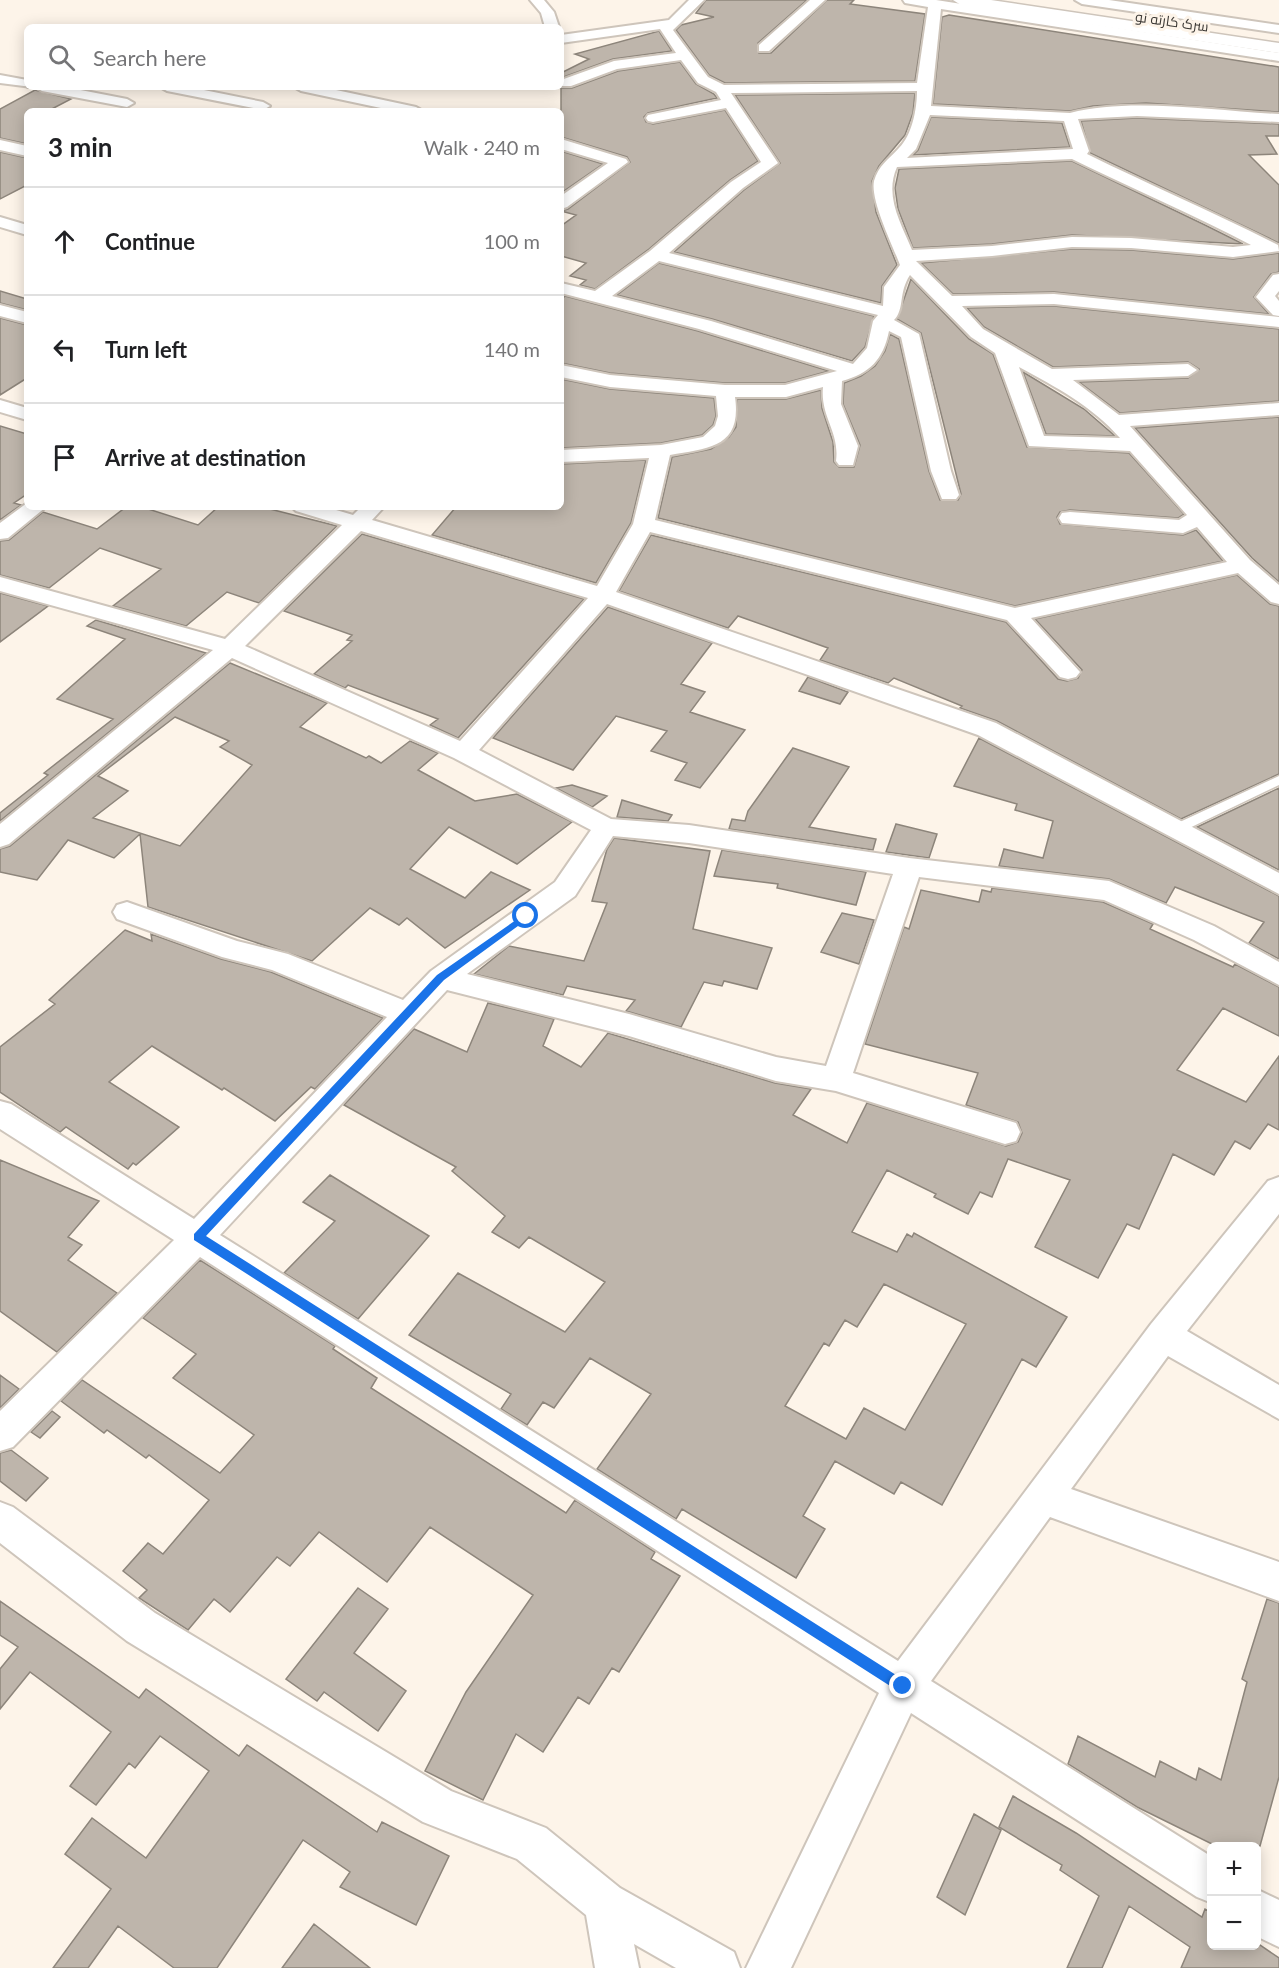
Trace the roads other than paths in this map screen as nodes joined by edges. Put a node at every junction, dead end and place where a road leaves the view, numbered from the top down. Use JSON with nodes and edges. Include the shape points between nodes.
{"nodes":[{"id":1,"x":537,"y":0,"type":"edge"},
{"id":2,"x":697,"y":0,"type":"edge"},
{"id":3,"x":818,"y":0,"type":"edge"},
{"id":4,"x":910,"y":0,"type":"edge"},
{"id":5,"x":962,"y":0,"type":"edge"},
{"id":6,"x":1028,"y":0,"type":"edge"},
{"id":7,"x":1082,"y":0,"type":"edge"},
{"id":8,"x":935,"y":4,"type":"junction"},
{"id":9,"x":673,"y":23,"type":"junction"},
{"id":10,"x":551,"y":24,"type":"edge"},
{"id":11,"x":1279,"y":29,"type":"edge"},
{"id":12,"x":1135,"y":31,"type":"junction"},
{"id":13,"x":1279,"y":37,"type":"edge"},
{"id":14,"x":564,"y":39,"type":"edge"},
{"id":15,"x":764,"y":48,"type":"dead end"},
{"id":16,"x":1279,"y":48,"type":"edge"},
{"id":17,"x":683,"y":56,"type":"junction"},
{"id":18,"x":1279,"y":57,"type":"edge"},
{"id":19,"x":0,"y":79,"type":"edge"},
{"id":20,"x":24,"y":83,"type":"edge"},
{"id":21,"x":566,"y":83,"type":"dead end"},
{"id":22,"x":924,"y":87,"type":"junction"},
{"id":23,"x":58,"y":90,"type":"edge"},
{"id":24,"x":157,"y":90,"type":"edge"},
{"id":25,"x":312,"y":90,"type":"edge"},
{"id":26,"x":397,"y":93,"type":"dead end"},
{"id":27,"x":726,"y":96,"type":"junction"},
{"id":28,"x":127,"y":103,"type":"junction"},
{"id":29,"x":263,"y":106,"type":"edge"},
{"id":30,"x":118,"y":108,"type":"edge"},
{"id":31,"x":379,"y":108,"type":"edge"},
{"id":32,"x":924,"y":110,"type":"junction"},
{"id":33,"x":1070,"y":117,"type":"junction"},
{"id":34,"x":653,"y":118,"type":"dead end"},
{"id":35,"x":1279,"y":118,"type":"edge"},
{"id":36,"x":0,"y":145,"type":"edge"},
{"id":37,"x":564,"y":145,"type":"edge"},
{"id":38,"x":24,"y":150,"type":"edge"},
{"id":39,"x":1074,"y":154,"type":"junction"},
{"id":40,"x":891,"y":163,"type":"junction"},
{"id":41,"x":564,"y":202,"type":"edge"},
{"id":42,"x":0,"y":222,"type":"edge"},
{"id":43,"x":24,"y":229,"type":"edge"},
{"id":44,"x":1273,"y":250,"type":"edge"},
{"id":45,"x":656,"y":255,"type":"junction"},
{"id":46,"x":907,"y":260,"type":"junction"},
{"id":47,"x":1279,"y":279,"type":"edge"},
{"id":48,"x":564,"y":289,"type":"edge"},
{"id":49,"x":599,"y":297,"type":"junction"},
{"id":50,"x":948,"y":301,"type":"junction"},
{"id":51,"x":0,"y":310,"type":"edge"},
{"id":52,"x":1279,"y":311,"type":"edge"},
{"id":53,"x":24,"y":317,"type":"edge"},
{"id":54,"x":886,"y":317,"type":"junction"},
{"id":55,"x":1279,"y":322,"type":"edge"},
{"id":56,"x":1004,"y":351,"type":"junction"},
{"id":57,"x":1188,"y":370,"type":"dead end"},
{"id":58,"x":857,"y":371,"type":"junction"},
{"id":59,"x":564,"y":372,"type":"edge"},
{"id":60,"x":1047,"y":375,"type":"junction"},
{"id":61,"x":833,"y":378,"type":"junction"},
{"id":62,"x":725,"y":391,"type":"junction"},
{"id":63,"x":0,"y":406,"type":"edge"},
{"id":64,"x":1279,"y":409,"type":"edge"},
{"id":65,"x":24,"y":413,"type":"edge"},
{"id":66,"x":1115,"y":421,"type":"junction"},
{"id":67,"x":1138,"y":445,"type":"junction"},
{"id":68,"x":661,"y":451,"type":"junction"},
{"id":69,"x":564,"y":456,"type":"edge"},
{"id":70,"x":846,"y":461,"type":"dead end"},
{"id":71,"x":949,"y":495,"type":"dead end"},
{"id":72,"x":31,"y":510,"type":"edge"},
{"id":73,"x":313,"y":510,"type":"edge"},
{"id":74,"x":369,"y":510,"type":"edge"},
{"id":75,"x":1197,"y":517,"type":"junction"},
{"id":76,"x":1070,"y":518,"type":"dead end"},
{"id":77,"x":354,"y":523,"type":"junction"},
{"id":78,"x":644,"y":524,"type":"junction"},
{"id":79,"x":0,"y":533,"type":"edge"},
{"id":80,"x":1242,"y":565,"type":"junction"},
{"id":81,"x":0,"y":584,"type":"edge"},
{"id":82,"x":603,"y":595,"type":"junction"},
{"id":83,"x":1279,"y":597,"type":"edge"},
{"id":84,"x":1015,"y":615,"type":"junction"},
{"id":85,"x":230,"y":648,"type":"junction"},
{"id":86,"x":1068,"y":672,"type":"dead end"},
{"id":87,"x":463,"y":752,"type":"junction"},
{"id":88,"x":1279,"y":780,"type":"edge"},
{"id":89,"x":606,"y":827,"type":"junction"},
{"id":90,"x":1174,"y":830,"type":"junction"},
{"id":91,"x":0,"y":838,"type":"edge"},
{"id":92,"x":909,"y":867,"type":"junction"},
{"id":93,"x":1279,"y":885,"type":"edge"},
{"id":94,"x":127,"y":912,"type":"dead end"},
{"id":95,"x":1279,"y":975,"type":"edge"},
{"id":96,"x":441,"y":978,"type":"junction"},
{"id":97,"x":407,"y":1013,"type":"junction"},
{"id":98,"x":836,"y":1079,"type":"junction"},
{"id":99,"x":0,"y":1113,"type":"edge"},
{"id":100,"x":1005,"y":1132,"type":"dead end"},
{"id":101,"x":1279,"y":1190,"type":"edge"},
{"id":102,"x":198,"y":1237,"type":"junction"},
{"id":103,"x":1163,"y":1335,"type":"junction"},
{"id":104,"x":1279,"y":1403,"type":"edge"},
{"id":105,"x":0,"y":1435,"type":"edge"},
{"id":106,"x":1044,"y":1497,"type":"junction"},
{"id":107,"x":0,"y":1520,"type":"edge"},
{"id":108,"x":1279,"y":1582,"type":"edge"},
{"id":109,"x":903,"y":1686,"type":"junction"},
{"id":110,"x":1207,"y":1879,"type":"edge"},
{"id":111,"x":605,"y":1903,"type":"junction"},
{"id":112,"x":1261,"y":1913,"type":"edge"},
{"id":113,"x":1279,"y":1925,"type":"edge"},
{"id":114,"x":618,"y":1968,"type":"edge"},
{"id":115,"x":718,"y":1968,"type":"edge"},
{"id":116,"x":768,"y":1968,"type":"edge"}],
"edges":[{"from":1,"to":10,"type":"street"},
{"from":2,"to":9,"type":"street"},
{"from":3,"to":15,"type":"street"},
{"from":4,"to":8,"type":"street"},
{"from":5,"to":12,"type":"highway"},
{"from":6,"to":13,"type":"highway","name":"سرک کارته نو"},
{"from":7,"to":11,"type":"street"},
{"from":8,"to":12,"type":"street"},
{"from":8,"to":22,"type":"street"},
{"from":9,"to":14,"type":"street"},
{"from":9,"to":17,"type":"street","via":[[666,30]]},
{"from":12,"to":16,"type":"highway"},
{"from":12,"to":18,"type":"street"},
{"from":17,"to":21,"type":"street","via":[[614,65]]},
{"from":17,"to":27,"type":"street","via":[[703,80]]},
{"from":19,"to":20,"type":"street"},
{"from":22,"to":27,"type":"street"},
{"from":22,"to":32,"type":"street"},
{"from":23,"to":28,"type":"street"},
{"from":24,"to":28,"type":"street"},
{"from":24,"to":29,"type":"street"},
{"from":25,"to":31,"type":"street"},
{"from":26,"to":31,"type":"street"},
{"from":27,"to":34,"type":"street"},
{"from":27,"to":45,"type":"street","via":[[770,163]]},
{"from":28,"to":30,"type":"street"},
{"from":32,"to":33,"type":"street"},
{"from":32,"to":40,"type":"street","via":[[908,149]]},
{"from":33,"to":35,"type":"street","via":[[1076,113],[1111,112]]},
{"from":33,"to":39,"type":"street","via":[[1081,151]]},
{"from":36,"to":38,"type":"street"},
{"from":37,"to":41,"type":"street","via":[[620,162]]},
{"from":39,"to":40,"type":"street"},
{"from":39,"to":44,"type":"street"},
{"from":40,"to":46,"type":"street","via":[[882,182],[884,199]]},
{"from":42,"to":43,"type":"street"},
{"from":44,"to":46,"type":"street","via":[[1233,252],[1071,242]]},
{"from":45,"to":49,"type":"street"},
{"from":45,"to":54,"type":"street"},
{"from":46,"to":50,"type":"street"},
{"from":46,"to":54,"type":"street","via":[[893,287]]},
{"from":47,"to":52,"type":"street","via":[[1265,297]]},
{"from":48,"to":49,"type":"street"},
{"from":49,"to":58,"type":"street"},
{"from":50,"to":55,"type":"street","via":[[1054,299]]},
{"from":50,"to":56,"type":"street","via":[[977,333]]},
{"from":51,"to":53,"type":"street"},
{"from":54,"to":58,"type":"street","via":[[876,349]]},
{"from":54,"to":71,"type":"street","via":[[910,334]]},
{"from":56,"to":60,"type":"street"},
{"from":56,"to":67,"type":"street","via":[[1036,442]]},
{"from":57,"to":60,"type":"street"},
{"from":58,"to":61,"type":"street"},
{"from":59,"to":62,"type":"street","via":[[610,381]]},
{"from":60,"to":66,"type":"street","via":[[1072,387]]},
{"from":61,"to":62,"type":"street","via":[[786,391]]},
{"from":61,"to":70,"type":"street","via":[[831,404],[848,446]]},
{"from":62,"to":68,"type":"street","via":[[728,416],[724,428],[710,442]]},
{"from":63,"to":65,"type":"street"},
{"from":64,"to":66,"type":"street"},
{"from":66,"to":67,"type":"street"},
{"from":67,"to":75,"type":"street"},
{"from":68,"to":69,"type":"street"},
{"from":68,"to":78,"type":"street"},
{"from":72,"to":79,"type":"street"},
{"from":73,"to":77,"type":"street"},
{"from":74,"to":77,"type":"street"},
{"from":75,"to":76,"type":"street","via":[[1183,527]]},
{"from":75,"to":80,"type":"street"},
{"from":77,"to":82,"type":"street"},
{"from":77,"to":85,"type":"street"},
{"from":78,"to":82,"type":"street"},
{"from":78,"to":84,"type":"street"},
{"from":80,"to":83,"type":"street"},
{"from":80,"to":84,"type":"street"},
{"from":81,"to":85,"type":"street"},
{"from":82,"to":87,"type":"street"},
{"from":82,"to":90,"type":"street","via":[[987,729]]},
{"from":84,"to":86,"type":"street"},
{"from":85,"to":87,"type":"street"},
{"from":85,"to":91,"type":"street"},
{"from":87,"to":89,"type":"street"},
{"from":88,"to":90,"type":"lane"},
{"from":89,"to":92,"type":"street","via":[[688,834]]},
{"from":89,"to":96,"type":"street","via":[[565,889]]},
{"from":90,"to":93,"type":"street"},
{"from":92,"to":95,"type":"street","via":[[1109,891],[1204,933]]},
{"from":92,"to":98,"type":"street"},
{"from":94,"to":97,"type":"street","via":[[232,950],[278,961]]},
{"from":96,"to":97,"type":"street"},
{"from":96,"to":98,"type":"street","via":[[629,1025],[776,1069]]},
{"from":97,"to":102,"type":"street"},
{"from":98,"to":100,"type":"street"},
{"from":99,"to":102,"type":"street"},
{"from":101,"to":103,"type":"street"},
{"from":102,"to":105,"type":"street"},
{"from":102,"to":109,"type":"street"},
{"from":103,"to":104,"type":"street"},
{"from":103,"to":106,"type":"street"},
{"from":106,"to":108,"type":"street"},
{"from":106,"to":109,"type":"street"},
{"from":107,"to":111,"type":"street","via":[[141,1627],[438,1807],[531,1842]]},
{"from":109,"to":110,"type":"street"},
{"from":109,"to":116,"type":"street"},
{"from":111,"to":114,"type":"street"},
{"from":111,"to":115,"type":"street"},
{"from":112,"to":113,"type":"street"}]}
